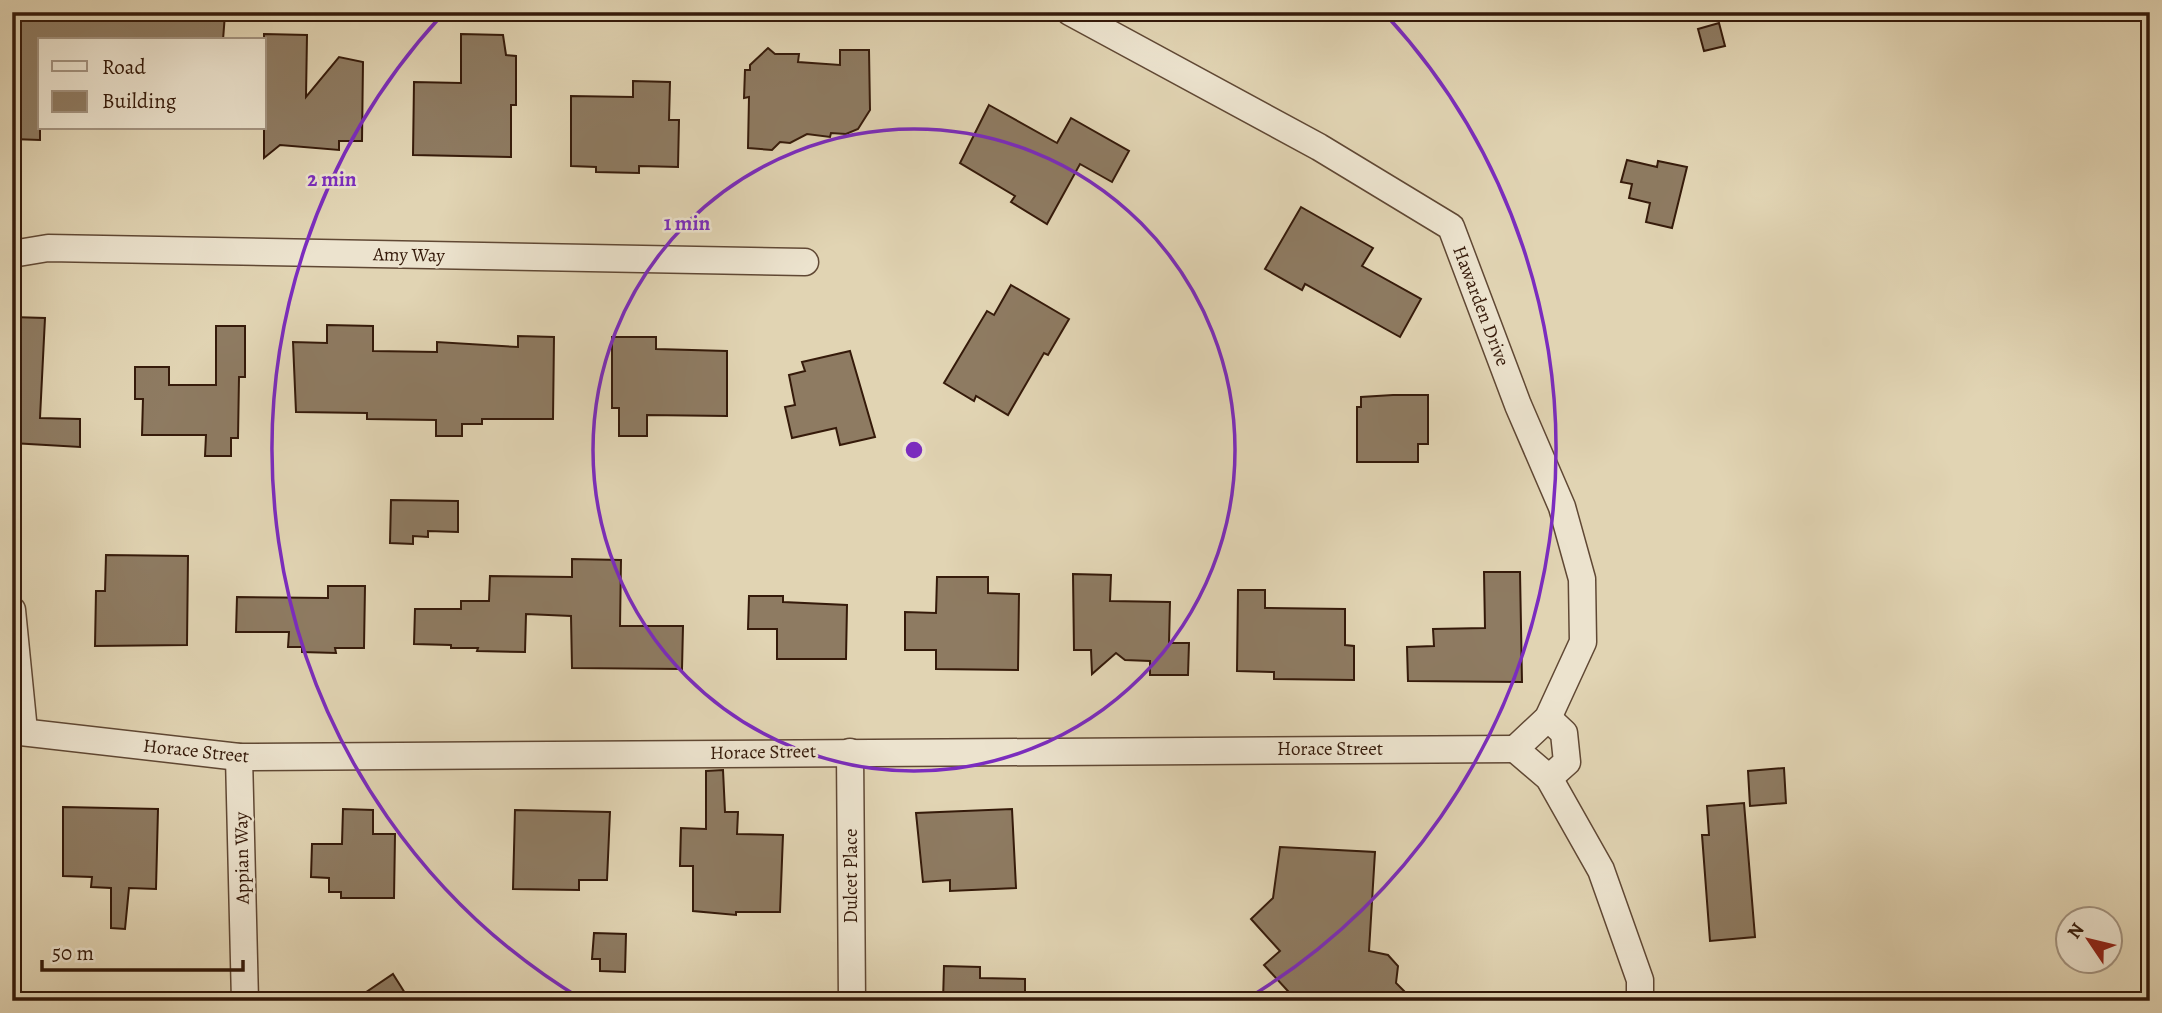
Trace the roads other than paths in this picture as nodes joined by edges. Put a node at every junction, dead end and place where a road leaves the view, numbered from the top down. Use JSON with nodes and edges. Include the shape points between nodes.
{"nodes":[{"id":1,"x":1070,"y":12,"type":"edge"},
{"id":2,"x":12,"y":254,"type":"edge"},
{"id":3,"x":805,"y":262,"type":"dead end"},
{"id":4,"x":12,"y":610,"type":"edge"},
{"id":5,"x":1548,"y":718,"type":"junction"},
{"id":6,"x":18,"y":731,"type":"edge"},
{"id":7,"x":1515,"y":748,"type":"junction"},
{"id":8,"x":850,"y":752,"type":"junction"},
{"id":9,"x":239,"y":757,"type":"junction"},
{"id":10,"x":1549,"y":778,"type":"junction"},
{"id":11,"x":245,"y":1001,"type":"edge"},
{"id":12,"x":852,"y":1001,"type":"edge"},
{"id":13,"x":1640,"y":1001,"type":"edge"}],
"edges":[{"from":1,"to":5,"type":"street","name":"Hawarden Drive","via":[[1319,147],[1451,227],[1517,405],[1562,507],[1582,579],[1583,642]]},
{"from":2,"to":3,"type":"street","name":"Amy Way","via":[[48,248]]},
{"from":4,"to":6,"type":"street"},
{"from":5,"to":7,"type":"street","name":"Hawarden Drive"},
{"from":5,"to":10,"type":"street","via":[[1564,733],[1567,762]]},
{"from":6,"to":9,"type":"street","name":"Horace Street"},
{"from":7,"to":8,"type":"street","name":"Horace Street"},
{"from":7,"to":10,"type":"street"},
{"from":8,"to":9,"type":"street","name":"Horace Street"},
{"from":8,"to":12,"type":"street","name":"Dulcet Place"},
{"from":9,"to":11,"type":"street","name":"Appian Way"},
{"from":10,"to":13,"type":"street","via":[[1601,870],[1640,980]]}]}
